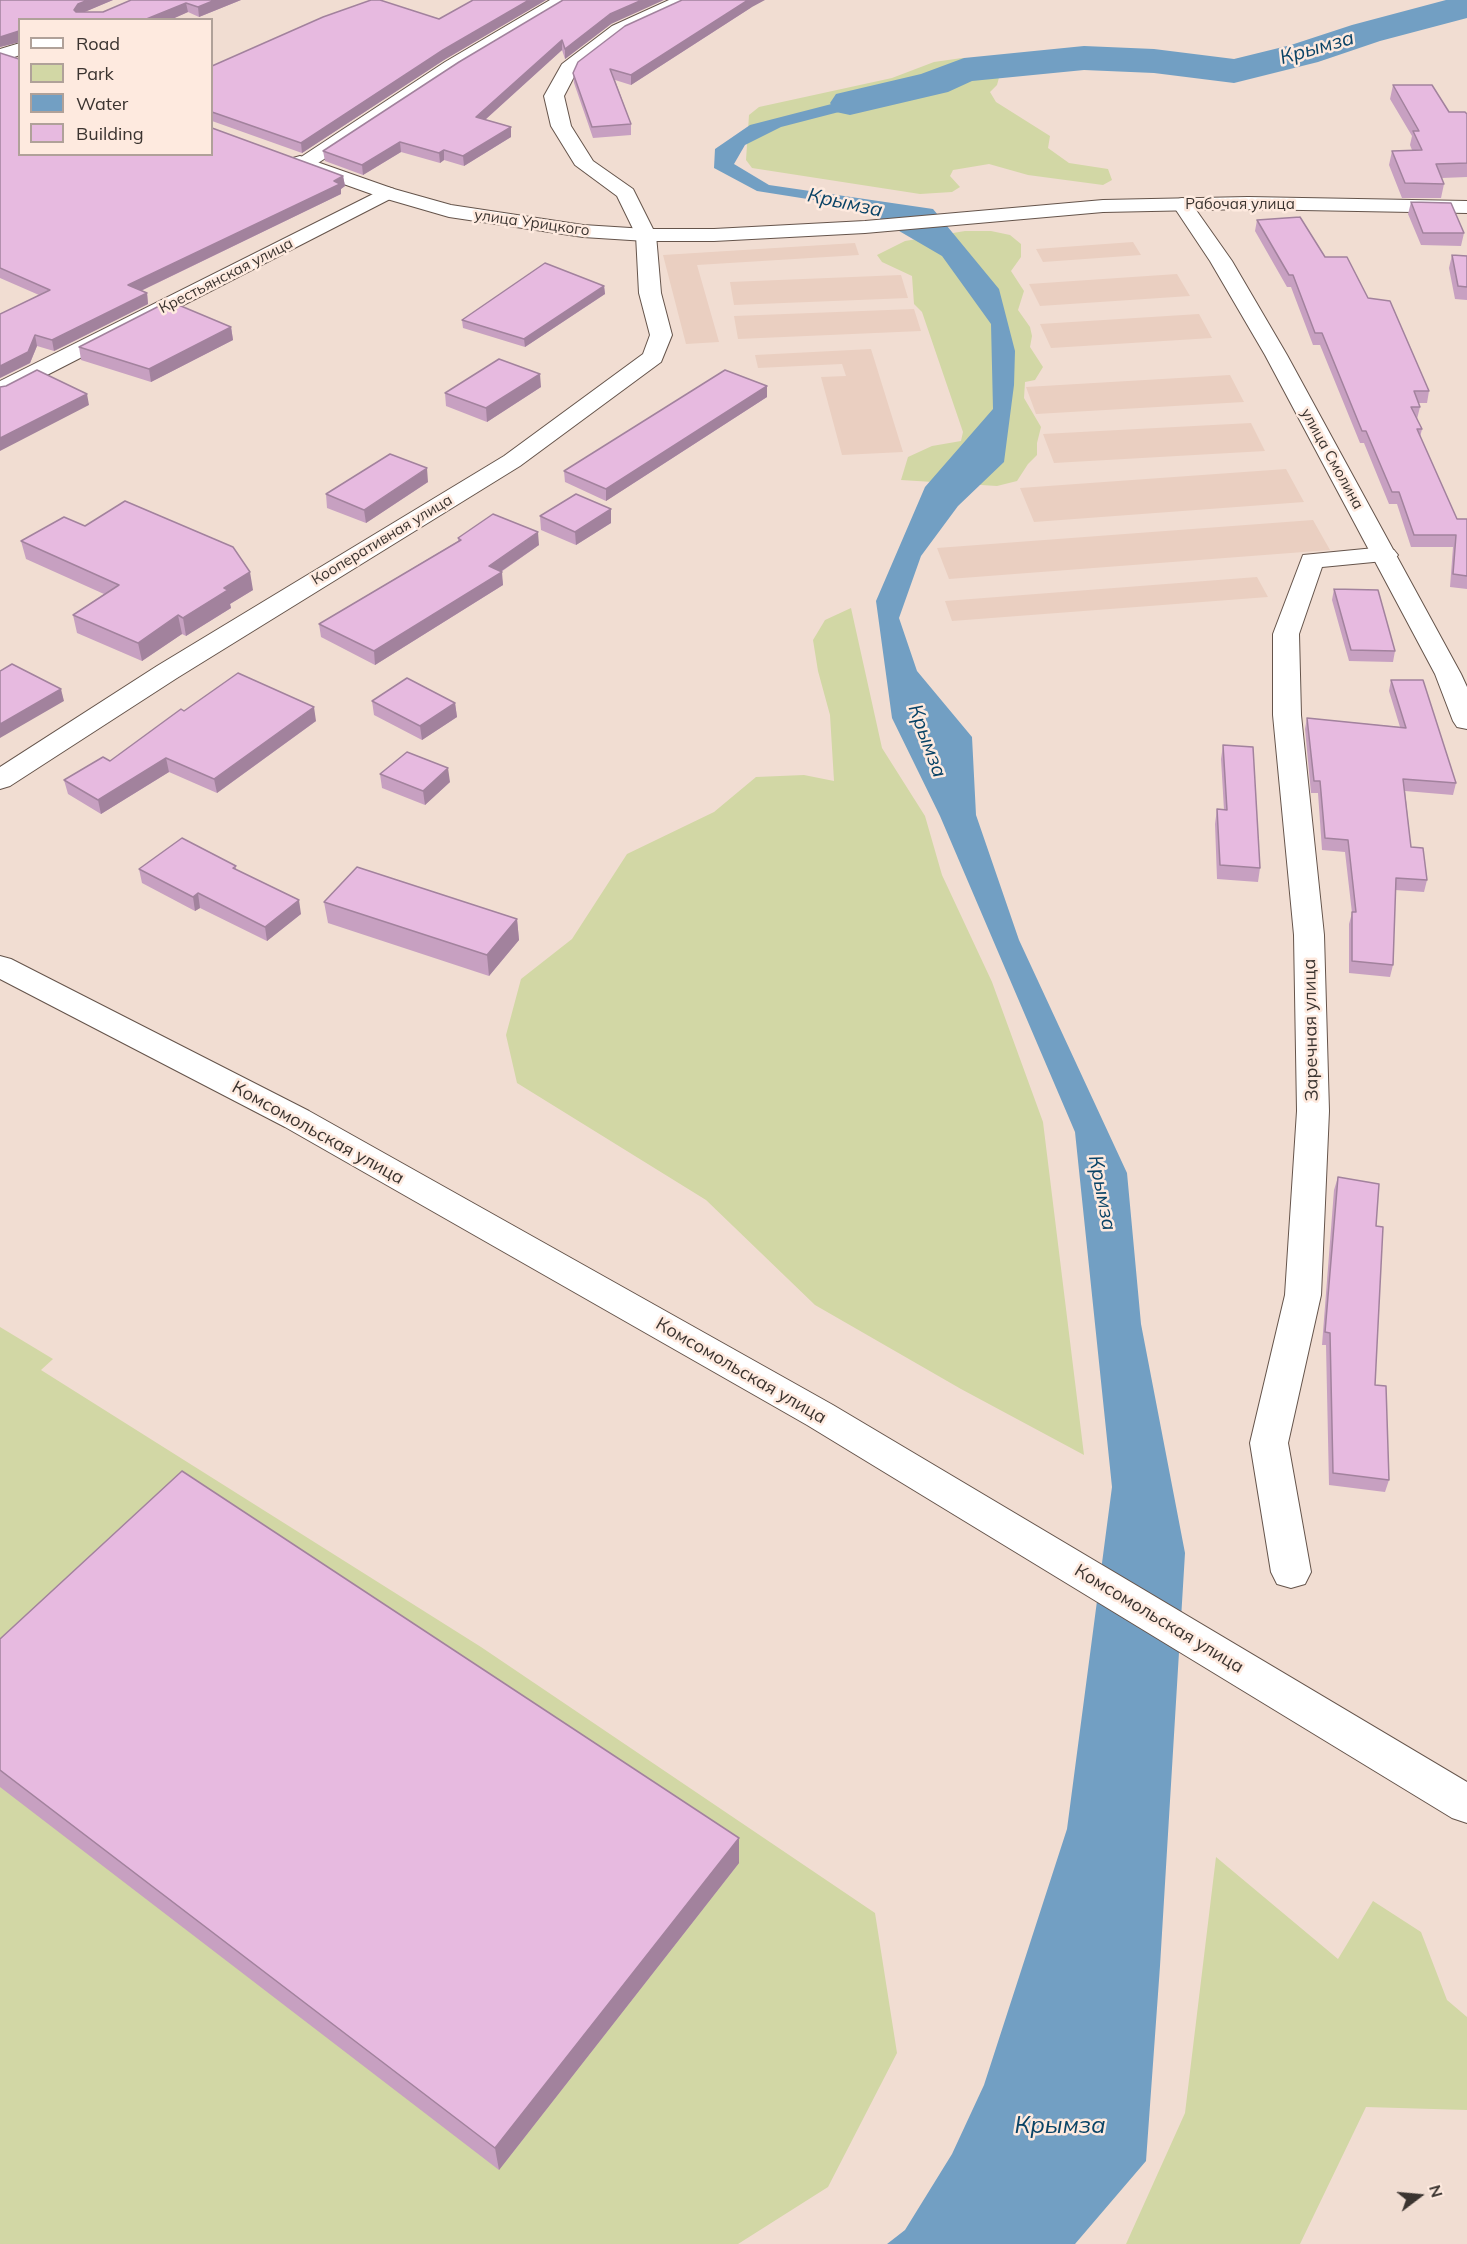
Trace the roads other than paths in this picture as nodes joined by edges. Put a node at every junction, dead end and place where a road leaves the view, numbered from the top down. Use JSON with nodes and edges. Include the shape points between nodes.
{"nodes":[{"id":1,"x":563,"y":0,"type":"edge"},
{"id":2,"x":683,"y":0,"type":"edge"},
{"id":3,"x":18,"y":49,"type":"edge"},
{"id":4,"x":0,"y":55,"type":"edge"},
{"id":5,"x":18,"y":61,"type":"edge"},
{"id":6,"x":283,"y":155,"type":"edge"},
{"id":7,"x":304,"y":164,"type":"junction"},
{"id":8,"x":387,"y":193,"type":"junction"},
{"id":9,"x":1182,"y":204,"type":"junction"},
{"id":10,"x":1467,"y":207,"type":"edge"},
{"id":11,"x":865,"y":227,"type":"joint"},
{"id":12,"x":646,"y":236,"type":"junction"},
{"id":13,"x":0,"y":390,"type":"edge"},
{"id":14,"x":1385,"y":555,"type":"junction"},
{"id":15,"x":1467,"y":721,"type":"edge"},
{"id":16,"x":0,"y":780,"type":"edge"},
{"id":17,"x":0,"y":966,"type":"edge"},
{"id":18,"x":1291,"y":1572,"type":"dead end"},
{"id":19,"x":1467,"y":1804,"type":"edge"}],
"edges":[{"from":1,"to":7,"type":"street","via":[[452,66]]},
{"from":2,"to":12,"type":"street","via":[[618,30],[569,68],[554,96],[561,126],[585,165],[626,193]]},
{"from":3,"to":4,"type":"street"},
{"from":4,"to":5,"type":"street"},
{"from":6,"to":7,"type":"street","name":"улица Урицкого"},
{"from":7,"to":8,"type":"street","name":"улица Урицкого"},
{"from":8,"to":12,"type":"street","name":"улица Урицкого","via":[[449,211],[503,220]]},
{"from":8,"to":13,"type":"street","name":"Крестьянская улица"},
{"from":9,"to":10,"type":"street","name":"Рабочая улица"},
{"from":9,"to":11,"type":"street","name":"Рабочая улица","via":[[1103,206]]},
{"from":9,"to":14,"type":"street","name":"улица Смолина","via":[[1276,355]]},
{"from":11,"to":12,"type":"street","name":"улица Урицкого"},
{"from":12,"to":16,"type":"street","name":"Кооперативная улица","via":[[650,293],[661,335],[653,357],[512,460],[166,672]]},
{"from":14,"to":15,"type":"street","name":"улица Смолина","via":[[1448,674]]},
{"from":14,"to":18,"type":"street","name":"Заречная улица","via":[[1312,560],[1286,634],[1287,715],[1309,935],[1313,1111],[1303,1295],[1269,1443]]},
{"from":17,"to":19,"type":"street","name":"Комсомольская улица","via":[[297,1119],[820,1415]]}]}
